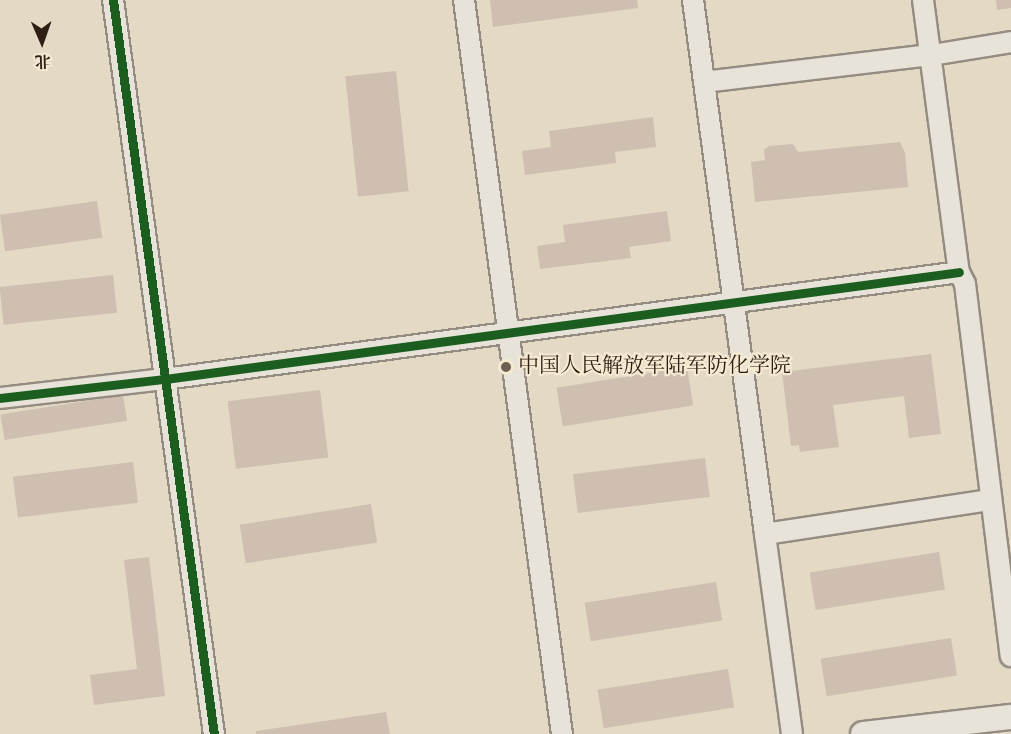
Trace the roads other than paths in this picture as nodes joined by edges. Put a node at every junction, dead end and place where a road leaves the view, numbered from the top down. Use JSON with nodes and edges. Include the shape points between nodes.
{"nodes":[{"id":1,"x":113,"y":0,"type":"edge"},
{"id":2,"x":464,"y":0,"type":"edge"},
{"id":3,"x":693,"y":0,"type":"edge"},
{"id":4,"x":923,"y":0,"type":"edge"},
{"id":5,"x":1011,"y":42,"type":"edge"},
{"id":6,"x":932,"y":55,"type":"junction"},
{"id":7,"x":704,"y":82,"type":"junction"},
{"id":8,"x":959,"y":272,"type":"junction"},
{"id":9,"x":733,"y":302,"type":"junction"},
{"id":10,"x":508,"y":333,"type":"junction"},
{"id":11,"x":165,"y":379,"type":"junction"},
{"id":12,"x":0,"y":398,"type":"edge"},
{"id":13,"x":990,"y":501,"type":"junction"},
{"id":14,"x":765,"y":534,"type":"junction"},
{"id":15,"x":1011,"y":656,"type":"edge"},
{"id":16,"x":1011,"y":717,"type":"edge"},
{"id":17,"x":214,"y":734,"type":"edge"},
{"id":18,"x":562,"y":734,"type":"edge"},
{"id":19,"x":792,"y":734,"type":"edge"},
{"id":20,"x":863,"y":734,"type":"edge"}],
"edges":[{"from":1,"to":11,"type":"street"},
{"from":2,"to":10,"type":"street"},
{"from":3,"to":7,"type":"street"},
{"from":4,"to":6,"type":"street"},
{"from":5,"to":6,"type":"street"},
{"from":6,"to":7,"type":"street"},
{"from":6,"to":8,"type":"street"},
{"from":7,"to":9,"type":"street"},
{"from":8,"to":9,"type":"street"},
{"from":8,"to":13,"type":"street","via":[[965,284]]},
{"from":9,"to":10,"type":"street"},
{"from":9,"to":14,"type":"street"},
{"from":10,"to":11,"type":"street"},
{"from":10,"to":18,"type":"street"},
{"from":11,"to":12,"type":"street"},
{"from":11,"to":17,"type":"street"},
{"from":13,"to":14,"type":"street"},
{"from":13,"to":15,"type":"street"},
{"from":14,"to":19,"type":"street"},
{"from":16,"to":20,"type":"street"}]}
